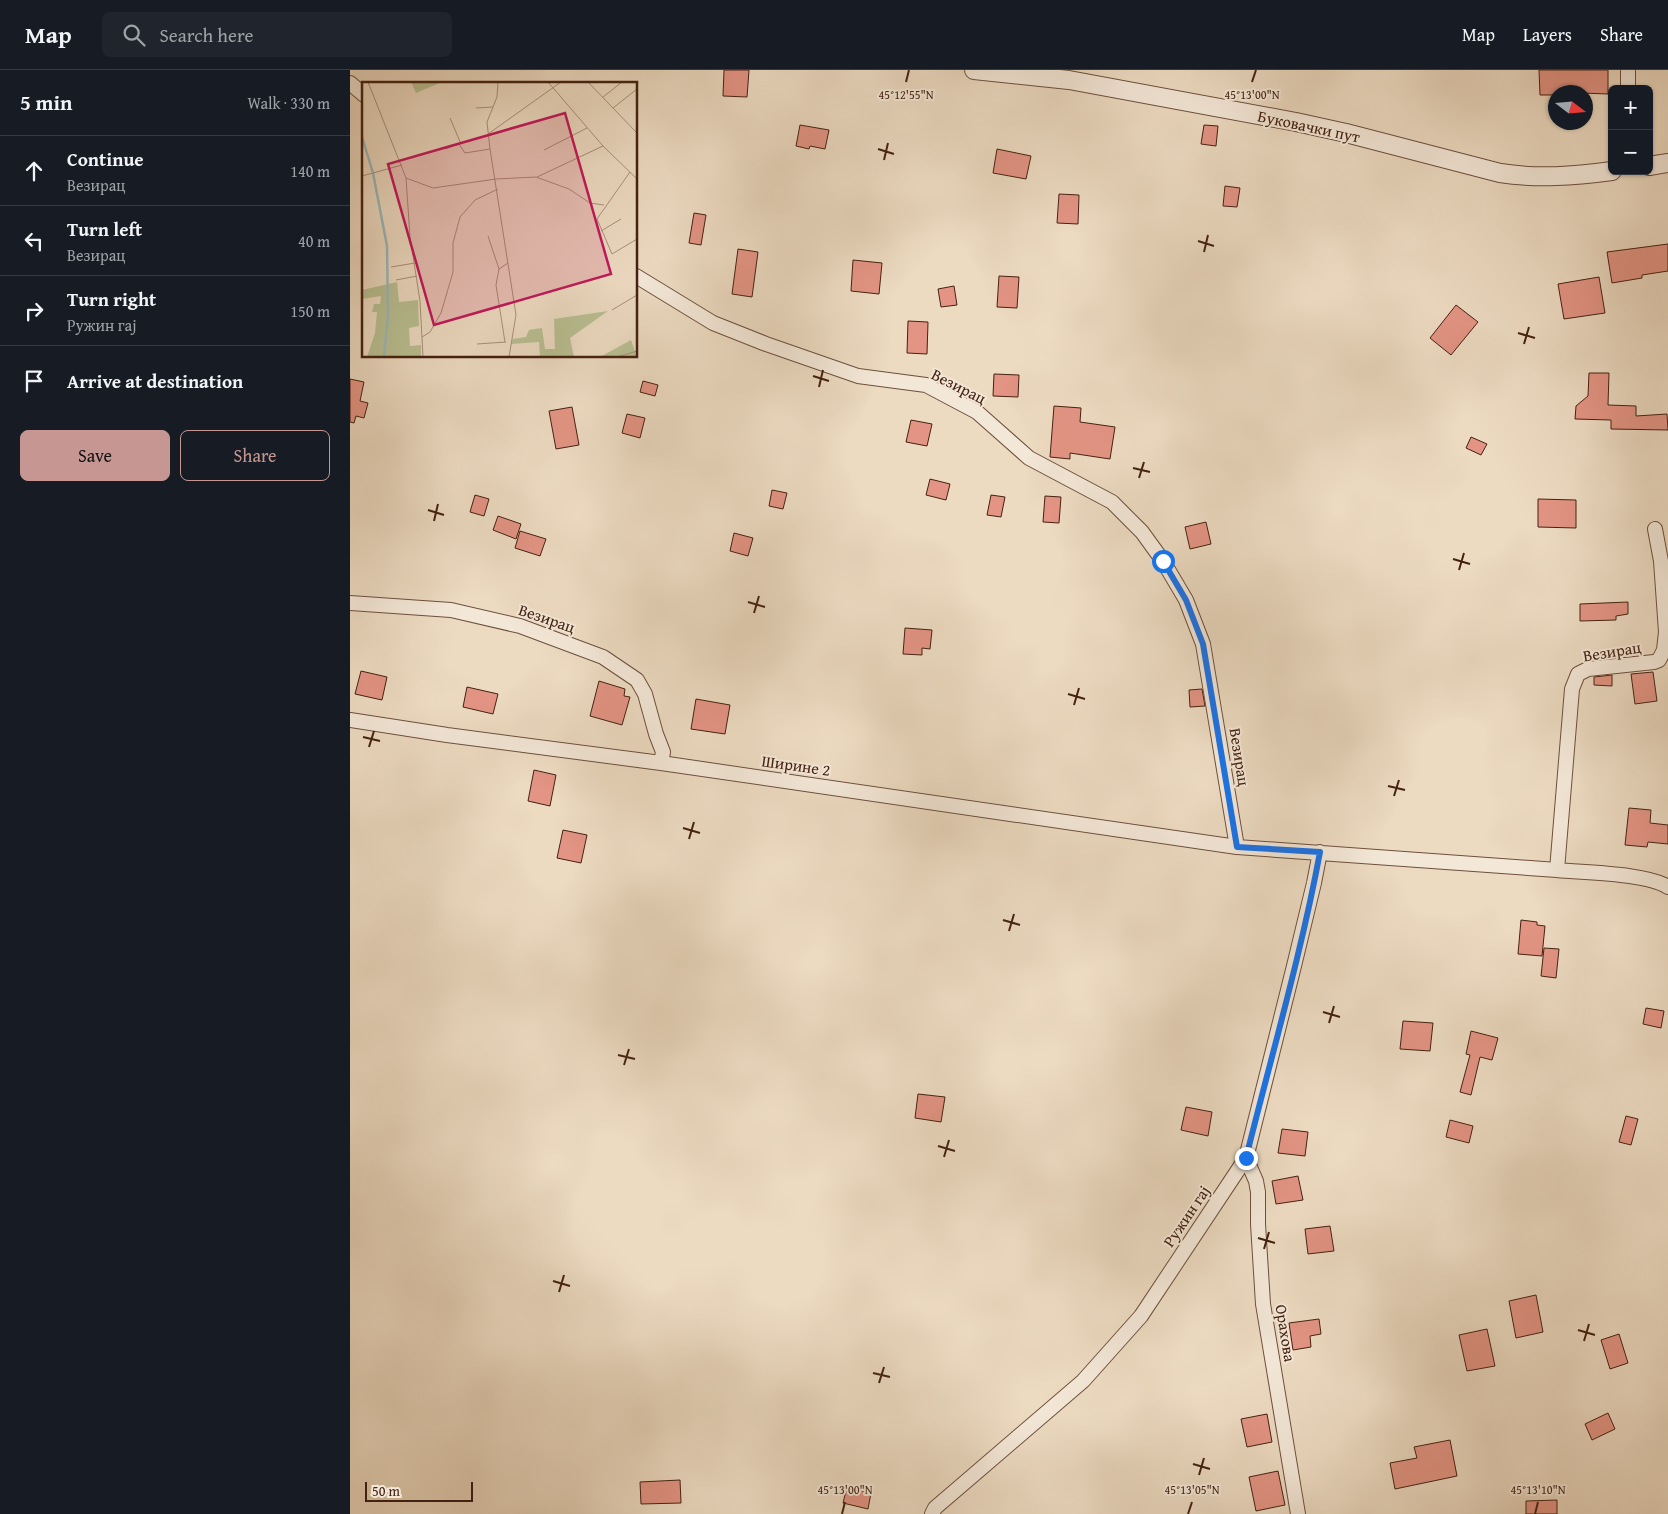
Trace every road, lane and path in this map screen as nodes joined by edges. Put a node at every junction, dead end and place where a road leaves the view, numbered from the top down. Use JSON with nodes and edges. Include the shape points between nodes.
{"nodes":[{"id":1,"x":974,"y":70,"type":"edge"},
{"id":2,"x":1628,"y":70,"type":"edge"},
{"id":3,"x":350,"y":83,"type":"edge"},
{"id":4,"x":1628,"y":85,"type":"edge"},
{"id":5,"x":362,"y":93,"type":"edge"},
{"id":6,"x":1668,"y":163,"type":"edge"},
{"id":7,"x":1653,"y":165,"type":"edge"},
{"id":8,"x":1608,"y":171,"type":"edge"},
{"id":9,"x":638,"y":277,"type":"edge"},
{"id":10,"x":1654,"y":530,"type":"dead end"},
{"id":11,"x":350,"y":603,"type":"edge"},
{"id":12,"x":350,"y":720,"type":"edge"},
{"id":13,"x":661,"y":763,"type":"junction"},
{"id":14,"x":1237,"y":847,"type":"junction"},
{"id":15,"x":1320,"y":852,"type":"junction"},
{"id":16,"x":1557,"y":870,"type":"junction"},
{"id":17,"x":1668,"y":887,"type":"edge"},
{"id":18,"x":1246,"y":1158,"type":"junction"},
{"id":19,"x":932,"y":1514,"type":"edge"},
{"id":20,"x":1298,"y":1514,"type":"edge"}],
"edges":[{"from":1,"to":8,"type":"street","name":"Буковачки пут","via":[[1069,80],[1296,122],[1500,173],[1552,177]]},
{"from":2,"to":4,"type":"street"},
{"from":3,"to":5,"type":"street"},
{"from":6,"to":7,"type":"street"},
{"from":9,"to":14,"type":"street","name":"Везирац","via":[[713,323],[766,344],[858,376],[926,386],[977,412],[1029,458],[1112,502],[1142,532],[1163,561],[1186,600],[1203,644]]},
{"from":10,"to":16,"type":"street","name":"Везирац","via":[[1661,561],[1666,632],[1664,650],[1659,660],[1654,662],[1588,669],[1578,674],[1572,689]]},
{"from":11,"to":13,"type":"street","name":"Везирац","via":[[451,610],[520,626],[603,657],[637,680],[645,694],[663,752]]},
{"from":12,"to":13,"type":"street","name":"Ширине 2"},
{"from":13,"to":14,"type":"street","name":"Ширине 2"},
{"from":14,"to":15,"type":"street"},
{"from":15,"to":16,"type":"street"},
{"from":15,"to":18,"type":"street","name":"Ружин гај"},
{"from":16,"to":17,"type":"street","via":[[1641,878],[1661,882]]},
{"from":18,"to":19,"type":"street","name":"Ружин гај","via":[[1134,1324],[1083,1381]]},
{"from":18,"to":20,"type":"street","name":"Орахова","via":[[1258,1192],[1263,1304]]}]}
